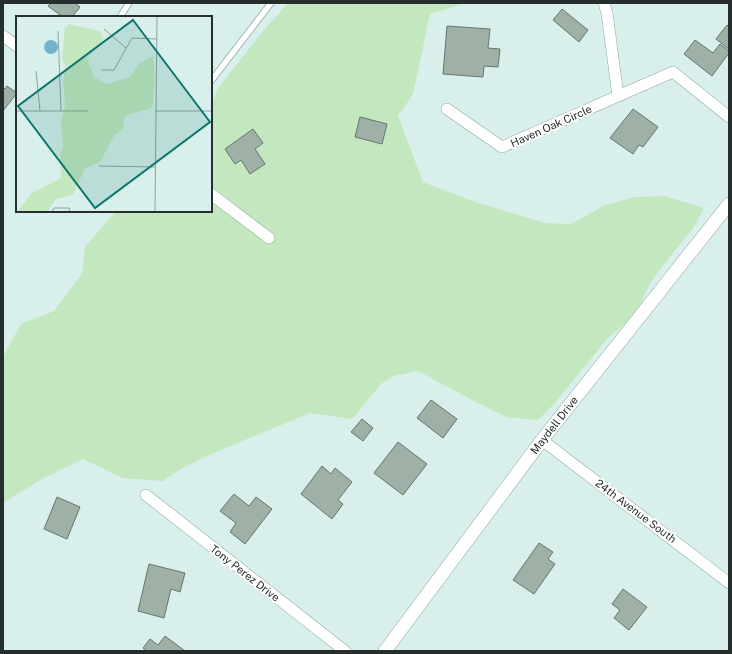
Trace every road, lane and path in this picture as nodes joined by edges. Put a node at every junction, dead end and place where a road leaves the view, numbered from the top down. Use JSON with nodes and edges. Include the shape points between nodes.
{"nodes":[{"id":1,"x":129,"y":3,"type":"edge"},
{"id":2,"x":271,"y":3,"type":"edge"},
{"id":3,"x":604,"y":3,"type":"edge"},
{"id":4,"x":121,"y":16,"type":"edge"},
{"id":5,"x":3,"y":36,"type":"edge"},
{"id":6,"x":16,"y":45,"type":"edge"},
{"id":7,"x":212,"y":80,"type":"edge"},
{"id":8,"x":618,"y":96,"type":"junction"},
{"id":9,"x":447,"y":109,"type":"dead end"},
{"id":10,"x":729,"y":117,"type":"edge"},
{"id":11,"x":212,"y":195,"type":"edge"},
{"id":12,"x":729,"y":204,"type":"edge"},
{"id":13,"x":269,"y":238,"type":"dead end"},
{"id":14,"x":542,"y":440,"type":"junction"},
{"id":15,"x":146,"y":495,"type":"dead end"},
{"id":16,"x":729,"y":583,"type":"edge"},
{"id":17,"x":345,"y":651,"type":"edge"},
{"id":18,"x":384,"y":651,"type":"edge"}],
"edges":[{"from":1,"to":4,"type":"lane"},
{"from":2,"to":7,"type":"lane"},
{"from":3,"to":8,"type":"street"},
{"from":5,"to":6,"type":"street"},
{"from":8,"to":9,"type":"street","name":"Haven Oak Circle","via":[[502,147]]},
{"from":8,"to":10,"type":"street","name":"Haven Oak Circle","via":[[673,72]]},
{"from":11,"to":13,"type":"street"},
{"from":12,"to":14,"type":"street","name":"Maydell Drive"},
{"from":14,"to":16,"type":"street","name":"24th Avenue South"},
{"from":14,"to":18,"type":"street","name":"Maydell Drive"},
{"from":15,"to":17,"type":"street","name":"Tony Perez Drive"}]}
